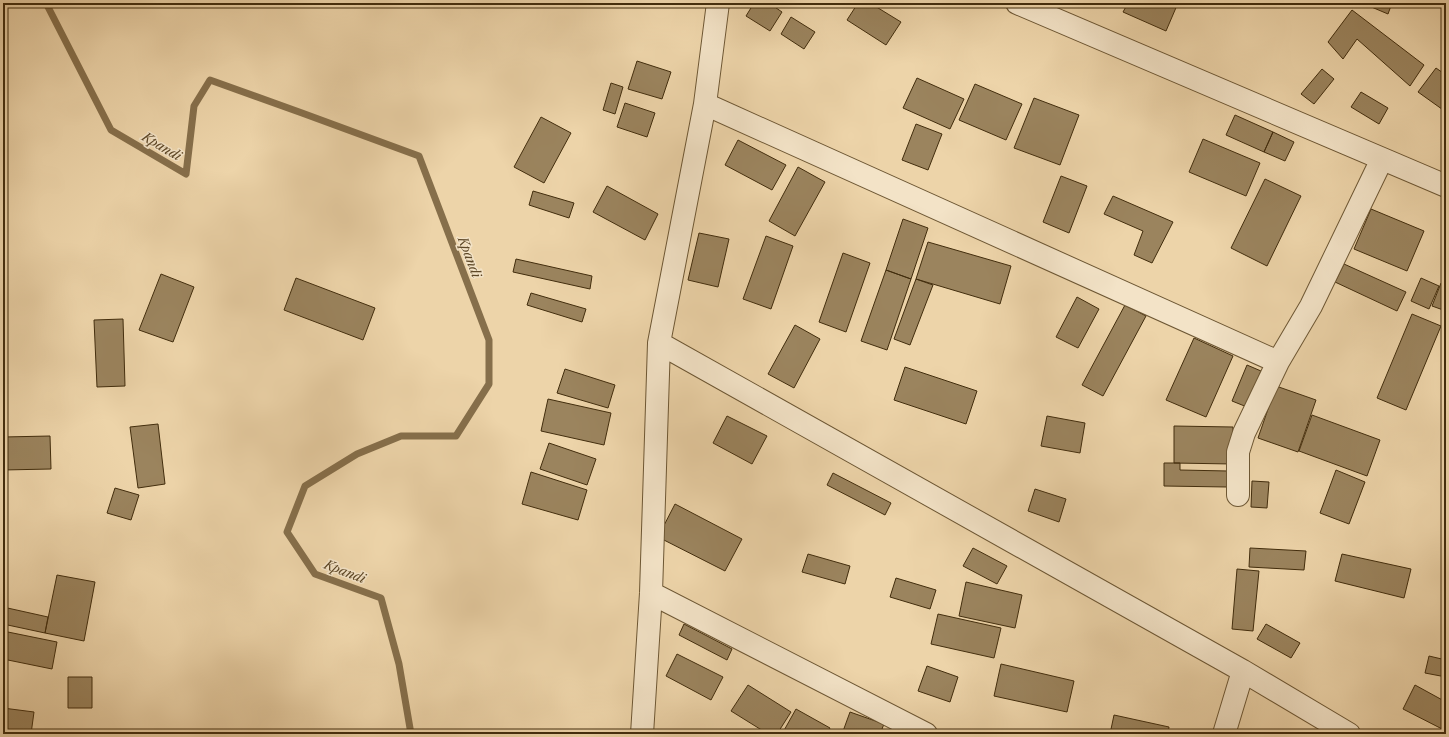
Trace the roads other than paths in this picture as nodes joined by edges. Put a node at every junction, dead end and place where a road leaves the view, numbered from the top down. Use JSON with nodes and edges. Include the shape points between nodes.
{"nodes":[{"id":1,"x":718,"y":3,"type":"edge"},
{"id":2,"x":1017,"y":3,"type":"edge"},
{"id":3,"x":705,"y":104,"type":"junction"},
{"id":4,"x":1382,"y":159,"type":"junction"},
{"id":5,"x":1446,"y":186,"type":"edge"},
{"id":6,"x":659,"y":343,"type":"junction"},
{"id":7,"x":1278,"y":362,"type":"junction"},
{"id":8,"x":1238,"y":495,"type":"dead end"},
{"id":9,"x":651,"y":593,"type":"junction"},
{"id":10,"x":1243,"y":671,"type":"junction"},
{"id":11,"x":642,"y":734,"type":"edge"},
{"id":12,"x":926,"y":734,"type":"edge"},
{"id":13,"x":1224,"y":734,"type":"edge"},
{"id":14,"x":1349,"y":734,"type":"edge"}],
"edges":[{"from":1,"to":3,"type":"street"},
{"from":2,"to":4,"type":"street"},
{"from":3,"to":6,"type":"street"},
{"from":3,"to":7,"type":"street"},
{"from":4,"to":5,"type":"street"},
{"from":4,"to":7,"type":"street","via":[[1311,306]]},
{"from":6,"to":9,"type":"street"},
{"from":6,"to":10,"type":"street"},
{"from":7,"to":8,"type":"street","via":[[1244,433],[1238,452]]},
{"from":9,"to":11,"type":"street"},
{"from":9,"to":12,"type":"street"},
{"from":10,"to":13,"type":"street"},
{"from":10,"to":14,"type":"street"}]}
